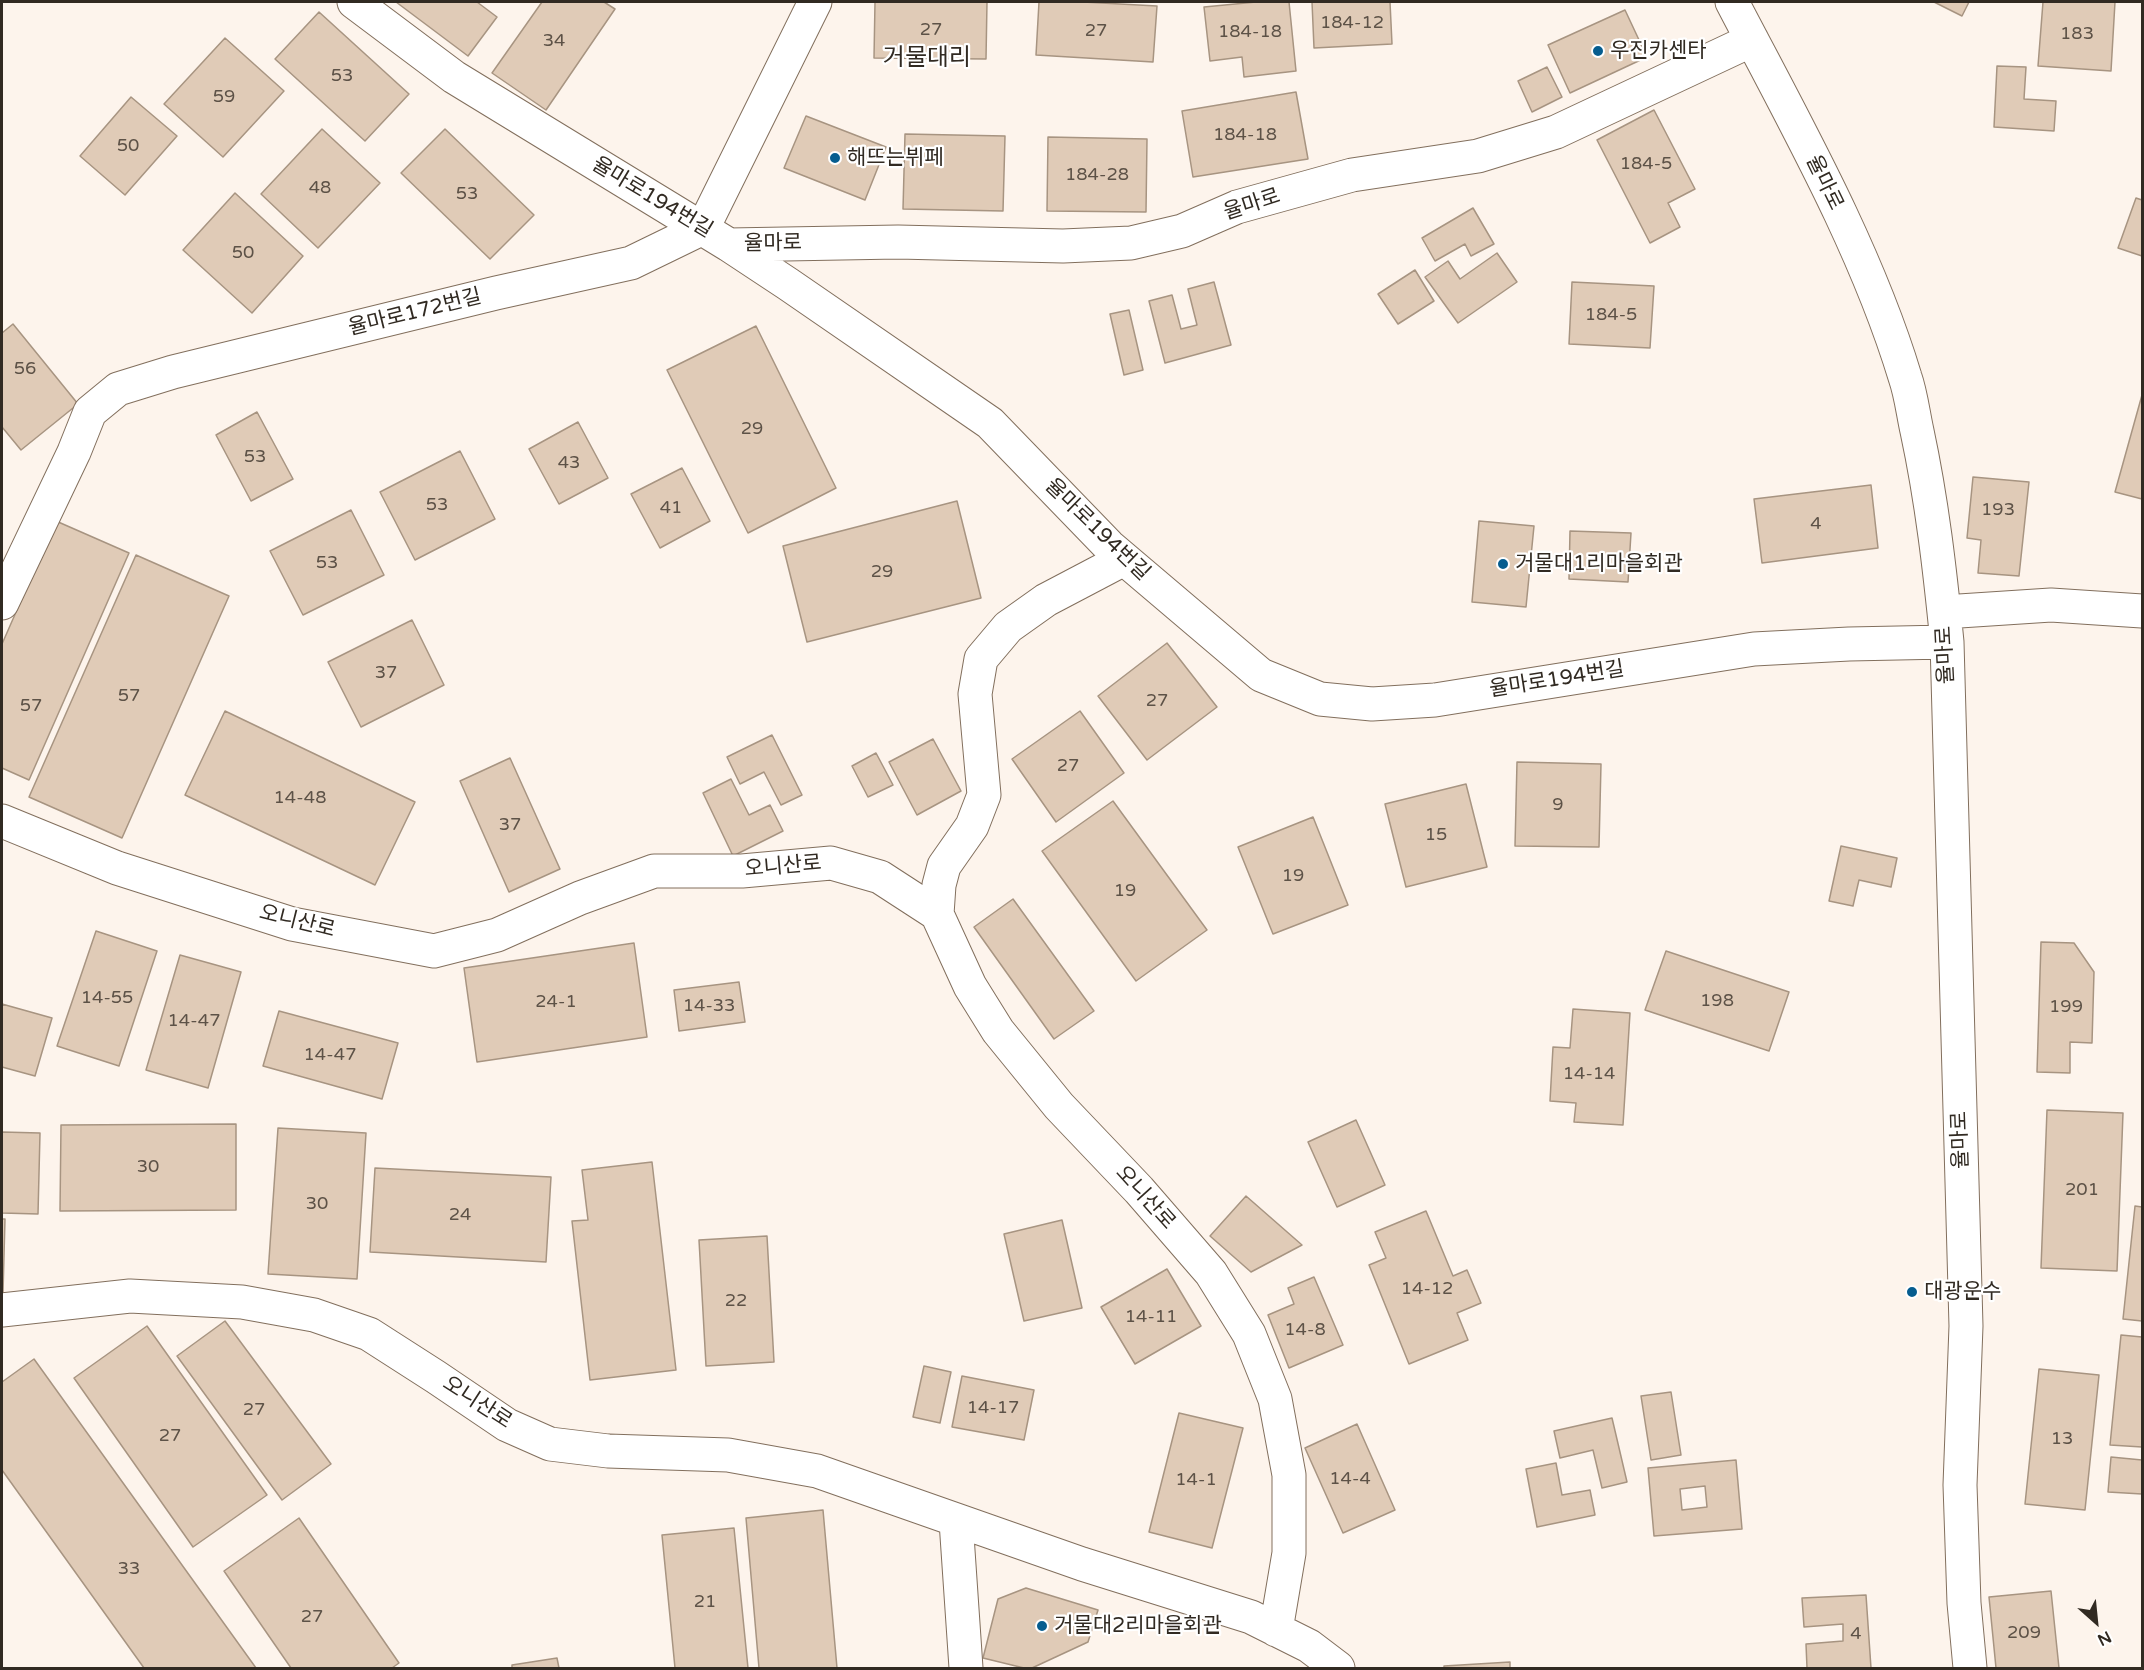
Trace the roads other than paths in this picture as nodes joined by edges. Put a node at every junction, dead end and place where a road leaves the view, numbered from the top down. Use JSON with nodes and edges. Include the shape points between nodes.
{"nodes":[{"id":1,"x":354,"y":2,"type":"edge"},
{"id":2,"x":814,"y":2,"type":"edge"},
{"id":3,"x":1732,"y":2,"type":"edge"},
{"id":4,"x":1752,"y":40,"type":"junction"},
{"id":5,"x":716,"y":237,"type":"junction"},
{"id":6,"x":1124,"y":559,"type":"junction"},
{"id":7,"x":2,"y":603,"type":"edge"},
{"id":8,"x":2142,"y":611,"type":"edge"},
{"id":9,"x":1946,"y":627,"type":"junction"},
{"id":10,"x":2,"y":820,"type":"edge"},
{"id":11,"x":937,"y":914,"type":"junction"},
{"id":12,"x":2,"y":1310,"type":"edge"},
{"id":13,"x":956,"y":1521,"type":"junction"},
{"id":14,"x":1276,"y":1630,"type":"junction"},
{"id":15,"x":966,"y":1668,"type":"edge"},
{"id":16,"x":1338,"y":1668,"type":"edge"},
{"id":17,"x":1970,"y":1668,"type":"edge"}],
"edges":[{"from":1,"to":5,"type":"street","name":"율마로194번길","via":[[454,77]]},
{"from":2,"to":5,"type":"street"},
{"from":3,"to":4,"type":"street","name":"율마로"},
{"from":4,"to":5,"type":"street","name":"율마로","via":[[1556,132],[1479,156],[1352,175],[1237,207],[1182,231],[1131,243],[1063,246]]},
{"from":4,"to":9,"type":"street","name":"율마로","via":[[1837,207],[1875,293],[1906,378],[1926,473]]},
{"from":5,"to":6,"type":"street","name":"율마로194번길","via":[[990,423]]},
{"from":5,"to":7,"type":"street","name":"율마로172번길","via":[[631,263],[184,369],[118,389],[90,412]]},
{"from":6,"to":9,"type":"street","name":"율마로194번길","via":[[1261,675],[1320,699],[1372,704],[1435,700],[1754,649],[1849,644]]},
{"from":6,"to":11,"type":"street","via":[[1027,613],[1008,627],[981,659],[975,694],[984,795],[972,826],[944,866]]},
{"from":8,"to":9,"type":"street","name":"율마로","via":[[2051,605]]},
{"from":9,"to":17,"type":"street","name":"율마로","via":[[1966,1326],[1960,1485]]},
{"from":10,"to":11,"type":"street","name":"오니산로","via":[[117,868],[292,924],[434,951],[497,935],[654,871],[742,871],[831,862],[880,877]]},
{"from":11,"to":14,"type":"street","name":"오니산로","via":[[970,986],[998,1031],[1059,1107],[1211,1273],[1249,1334],[1275,1399],[1289,1475],[1289,1553]]},
{"from":12,"to":13,"type":"street","name":"오니산로","via":[[130,1296],[242,1302],[314,1315],[369,1334],[507,1425],[550,1444],[608,1451],[728,1455],[817,1471]]},
{"from":13,"to":14,"type":"street","name":"오니산로","via":[[1251,1617]]},
{"from":13,"to":15,"type":"street"},
{"from":14,"to":16,"type":"street","name":"오니산로","via":[[1309,1646]]}]}
